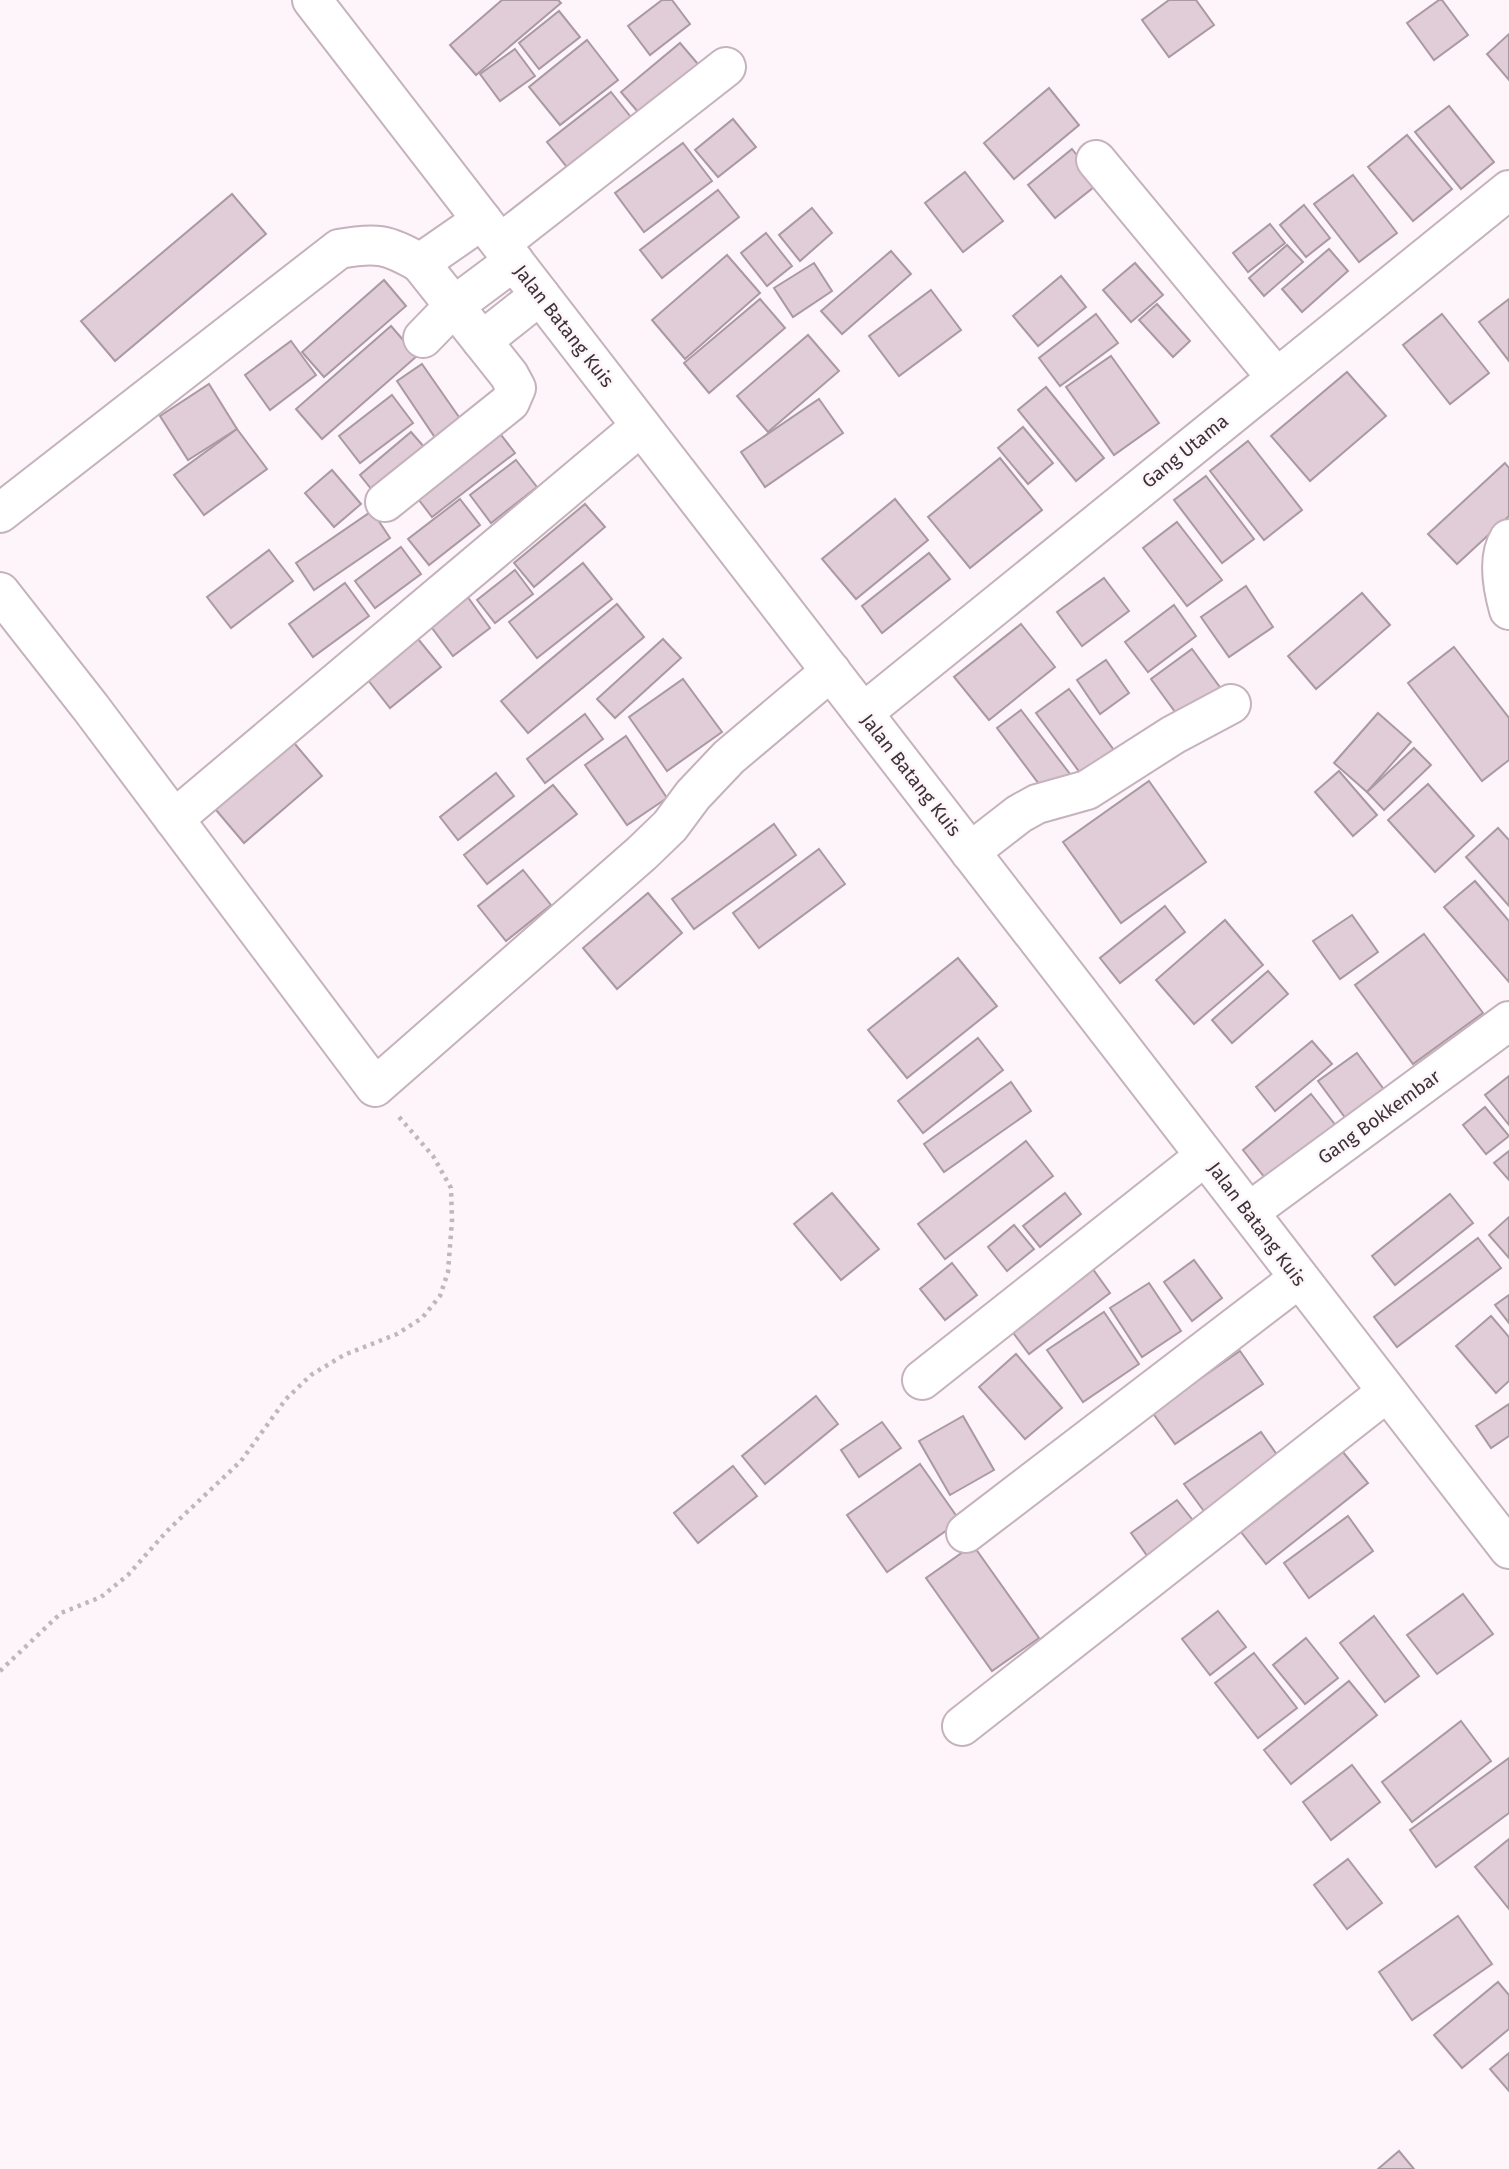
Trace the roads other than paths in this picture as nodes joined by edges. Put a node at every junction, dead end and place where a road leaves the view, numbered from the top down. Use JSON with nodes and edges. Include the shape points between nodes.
{"nodes":[{"id":1,"x":312,"y":0,"type":"edge"},
{"id":2,"x":726,"y":67,"type":"dead end"},
{"id":3,"x":1096,"y":160,"type":"dead end"},
{"id":4,"x":1509,"y":190,"type":"edge"},
{"id":5,"x":499,"y":241,"type":"junction"},
{"id":6,"x":420,"y":264,"type":"junction"},
{"id":7,"x":467,"y":296,"type":"junction"},
{"id":8,"x":510,"y":318,"type":"junction"},
{"id":9,"x":423,"y":338,"type":"dead end"},
{"id":10,"x":1276,"y":377,"type":"junction"},
{"id":11,"x":641,"y":426,"type":"junction"},
{"id":12,"x":385,"y":502,"type":"dead end"},
{"id":13,"x":0,"y":513,"type":"edge"},
{"id":14,"x":1509,"y":539,"type":"edge"},
{"id":15,"x":0,"y":592,"type":"edge"},
{"id":16,"x":1509,"y":610,"type":"edge"},
{"id":17,"x":831,"y":671,"type":"junction"},
{"id":18,"x":1231,"y":704,"type":"dead end"},
{"id":19,"x":863,"y":713,"type":"junction"},
{"id":20,"x":174,"y":820,"type":"junction"},
{"id":21,"x":970,"y":852,"type":"junction"},
{"id":22,"x":1509,"y":1021,"type":"edge"},
{"id":23,"x":1205,"y":1156,"type":"junction"},
{"id":24,"x":1249,"y":1212,"type":"junction"},
{"id":25,"x":1298,"y":1279,"type":"junction"},
{"id":26,"x":922,"y":1380,"type":"dead end"},
{"id":27,"x":1387,"y":1392,"type":"junction"},
{"id":28,"x":966,"y":1533,"type":"dead end"},
{"id":29,"x":1509,"y":1549,"type":"edge"},
{"id":30,"x":962,"y":1726,"type":"dead end"}],
"edges":[{"from":1,"to":5,"type":"street","name":"Jalan Batang Kuis"},
{"from":2,"to":5,"type":"street"},
{"from":3,"to":10,"type":"street"},
{"from":4,"to":10,"type":"street","name":"Gang Utama"},
{"from":5,"to":6,"type":"street"},
{"from":5,"to":7,"type":"street"},
{"from":5,"to":8,"type":"street","name":"Jalan Batang Kuis"},
{"from":6,"to":7,"type":"street"},
{"from":6,"to":13,"type":"street","via":[[395,248],[365,244],[339,249]]},
{"from":7,"to":8,"type":"street"},
{"from":7,"to":9,"type":"street"},
{"from":8,"to":11,"type":"street","name":"Jalan Batang Kuis"},
{"from":8,"to":12,"type":"street","via":[[509,375],[516,388],[510,402]]},
{"from":10,"to":19,"type":"street","name":"Gang Utama"},
{"from":11,"to":17,"type":"street","name":"Jalan Batang Kuis"},
{"from":11,"to":20,"type":"street"},
{"from":14,"to":16,"type":"street","via":[[1503,556]]},
{"from":15,"to":20,"type":"street"},
{"from":17,"to":19,"type":"street","name":"Jalan Batang Kuis"},
{"from":17,"to":20,"type":"street","via":[[729,757],[642,853],[375,1087]]},
{"from":18,"to":21,"type":"street","via":[[1087,790],[1037,803]]},
{"from":19,"to":21,"type":"street","name":"Jalan Batang Kuis"},
{"from":21,"to":23,"type":"street","name":"Jalan Batang Kuis"},
{"from":22,"to":24,"type":"street","name":"Gang Bokkembar"},
{"from":23,"to":24,"type":"street","name":"Jalan Batang Kuis"},
{"from":23,"to":26,"type":"street"},
{"from":24,"to":25,"type":"street","name":"Jalan Batang Kuis"},
{"from":25,"to":27,"type":"street","name":"Jalan Batang Kuis"},
{"from":25,"to":28,"type":"street"},
{"from":27,"to":29,"type":"street","name":"Jalan Batang Kuis"},
{"from":27,"to":30,"type":"street"}]}
